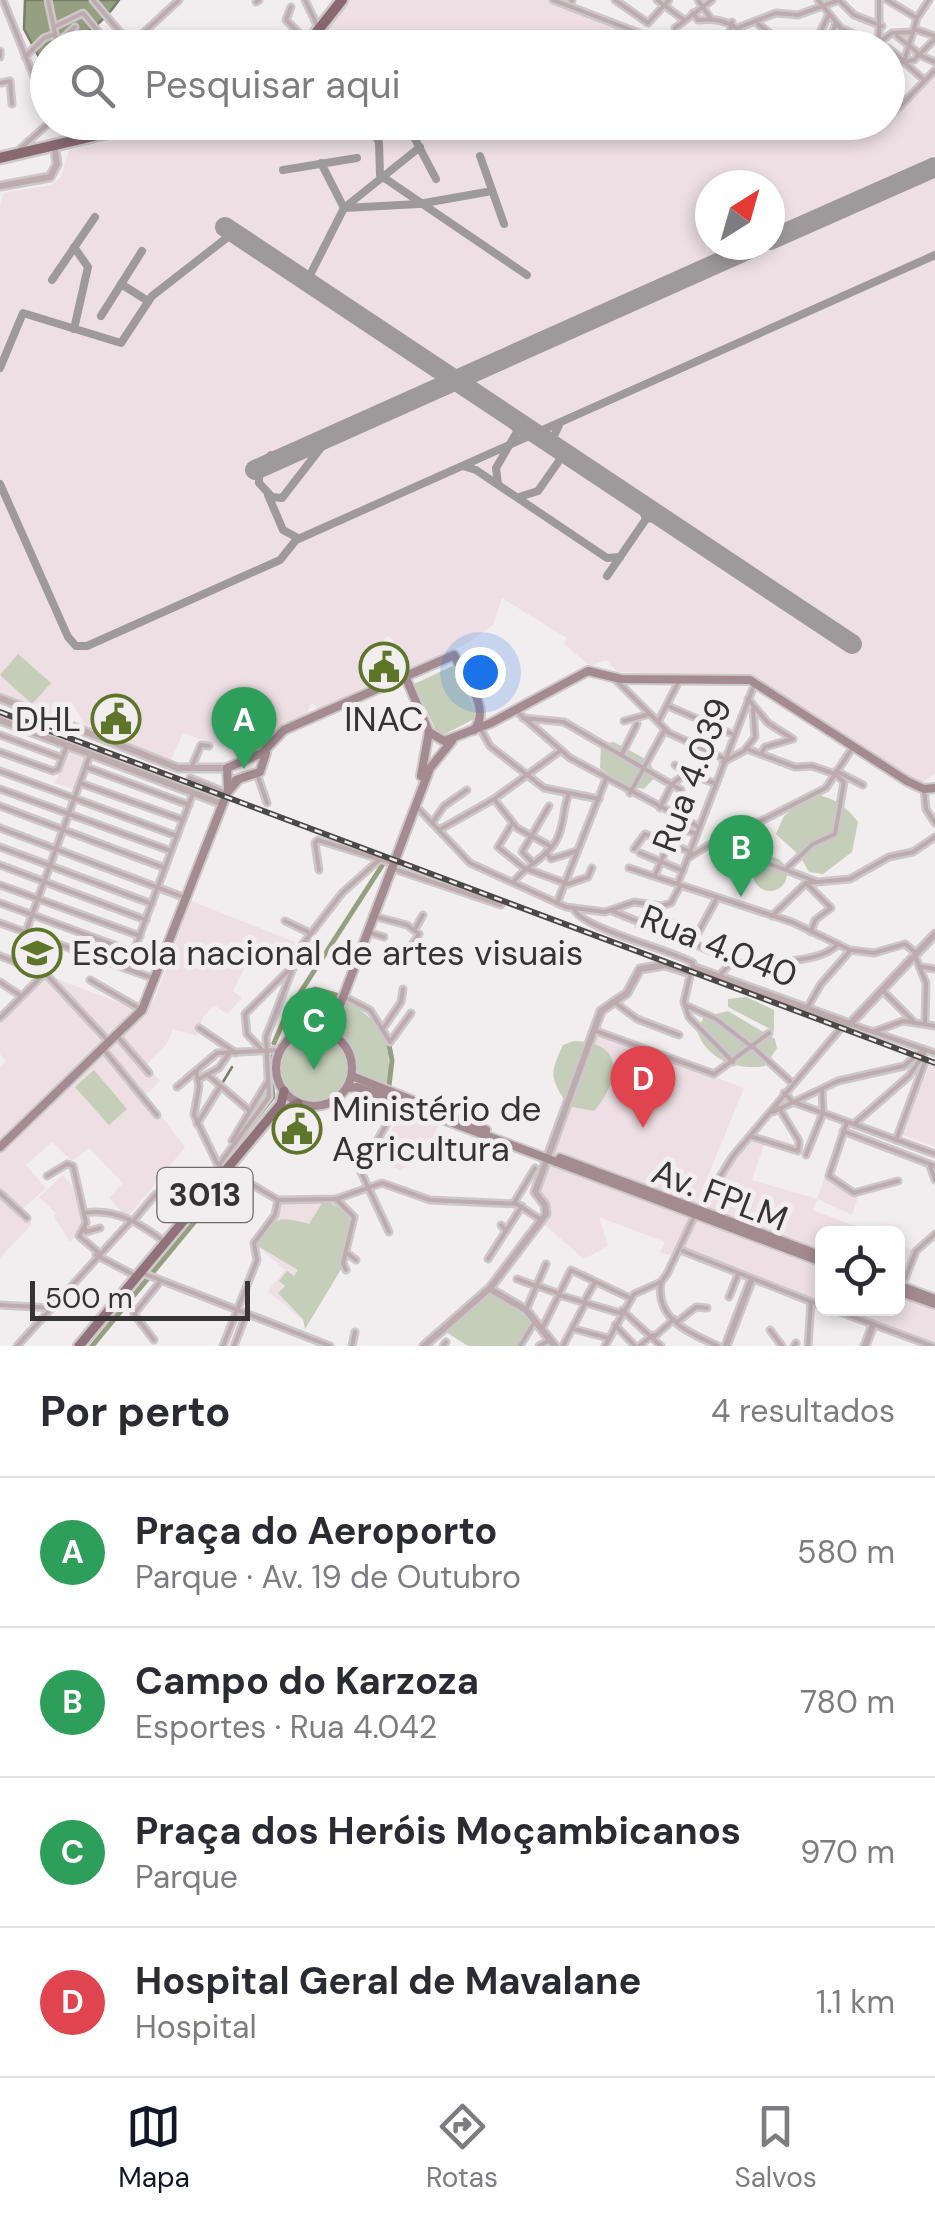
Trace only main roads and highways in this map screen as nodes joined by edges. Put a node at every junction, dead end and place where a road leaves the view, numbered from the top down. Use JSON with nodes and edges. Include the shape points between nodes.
{"nodes":[{"id":1,"x":339,"y":0,"type":"edge"},
{"id":2,"x":314,"y":30,"type":"edge"},
{"id":3,"x":315,"y":30,"type":"edge"},
{"id":4,"x":70,"y":140,"type":"edge"},
{"id":5,"x":72,"y":140,"type":"edge"},
{"id":6,"x":54,"y":144,"type":"junction"},
{"id":7,"x":0,"y":156,"type":"edge"},
{"id":8,"x":405,"y":676,"type":"junction"},
{"id":9,"x":480,"y":707,"type":"junction"},
{"id":10,"x":498,"y":720,"type":"junction"},
{"id":11,"x":477,"y":729,"type":"junction"},
{"id":12,"x":428,"y":732,"type":"junction"},
{"id":13,"x":456,"y":738,"type":"junction"},
{"id":14,"x":260,"y":759,"type":"junction"},
{"id":15,"x":227,"y":774,"type":"junction"},
{"id":16,"x":238,"y":780,"type":"junction"},
{"id":17,"x":935,"y":788,"type":"edge"},
{"id":18,"x":224,"y":802,"type":"junction"},
{"id":19,"x":390,"y":865,"type":"junction"},
{"id":20,"x":320,"y":1030,"type":"junction"},
{"id":21,"x":334,"y":1036,"type":"junction"},
{"id":22,"x":352,"y":1076,"type":"junction"},
{"id":23,"x":347,"y":1088,"type":"junction"},
{"id":24,"x":284,"y":1091,"type":"junction"},
{"id":25,"x":298,"y":1103,"type":"junction"},
{"id":26,"x":268,"y":1123,"type":"junction"},
{"id":27,"x":0,"y":1147,"type":"edge"},
{"id":28,"x":546,"y":1157,"type":"junction"},
{"id":29,"x":225,"y":1169,"type":"junction"},
{"id":30,"x":697,"y":1212,"type":"junction"},
{"id":31,"x":815,"y":1257,"type":"edge"},
{"id":32,"x":146,"y":1274,"type":"junction"},
{"id":33,"x":905,"y":1290,"type":"edge"},
{"id":34,"x":935,"y":1302,"type":"edge"},
{"id":35,"x":82,"y":1346,"type":"edge"}],
"edges":[{"from":1,"to":2,"type":"highway"},
{"from":1,"to":3,"type":"highway"},
{"from":4,"to":6,"type":"highway"},
{"from":5,"to":6,"type":"highway"},
{"from":6,"to":7,"type":"highway"},
{"from":6,"to":7,"type":"highway"},
{"from":8,"to":9,"type":"main road","via":[[454,655]]},
{"from":8,"to":12,"type":"main road"},
{"from":8,"to":14,"type":"main road","via":[[274,737]]},
{"from":9,"to":10,"type":"main road"},
{"from":9,"to":11,"type":"main road"},
{"from":10,"to":11,"type":"main road"},
{"from":10,"to":17,"type":"main road","via":[[588,672],[755,682],[924,789]]},
{"from":11,"to":13,"type":"main road"},
{"from":12,"to":13,"type":"main road","via":[[438,740]]},
{"from":12,"to":19,"type":"main road","via":[[425,765]]},
{"from":13,"to":19,"type":"main road","via":[[434,761]]},
{"from":14,"to":15,"type":"main road"},
{"from":14,"to":16,"type":"main road","via":[[257,774]]},
{"from":15,"to":16,"type":"main road"},
{"from":15,"to":18,"type":"main road"},
{"from":16,"to":18,"type":"main road"},
{"from":18,"to":27,"type":"main road","via":[[140,1013]]},
{"from":19,"to":20,"type":"main road"},
{"from":19,"to":21,"type":"main road"},
{"from":20,"to":21,"type":"main road"},
{"from":20,"to":24,"type":"main road","via":[[297,1034],[280,1050],[276,1076]]},
{"from":21,"to":22,"type":"main road","via":[[349,1053]]},
{"from":22,"to":23,"type":"main road"},
{"from":22,"to":28,"type":"main road","name":"Av. FPLM"},
{"from":23,"to":25,"type":"main road","via":[[325,1105]]},
{"from":23,"to":28,"type":"main road"},
{"from":24,"to":25,"type":"main road"},
{"from":24,"to":26,"type":"main road"},
{"from":25,"to":26,"type":"main road"},
{"from":26,"to":29,"type":"main road","number":"3013"},
{"from":28,"to":30,"type":"main road","name":"Av. FPLM"},
{"from":28,"to":30,"type":"main road","name":"Av. FPLM"},
{"from":29,"to":32,"type":"main road","number":"3013"},
{"from":29,"to":32,"type":"main road","number":"3013"},
{"from":30,"to":31,"type":"main road","name":"Av. FPLM"},
{"from":32,"to":35,"type":"main road"},
{"from":33,"to":34,"type":"main road"}]}
